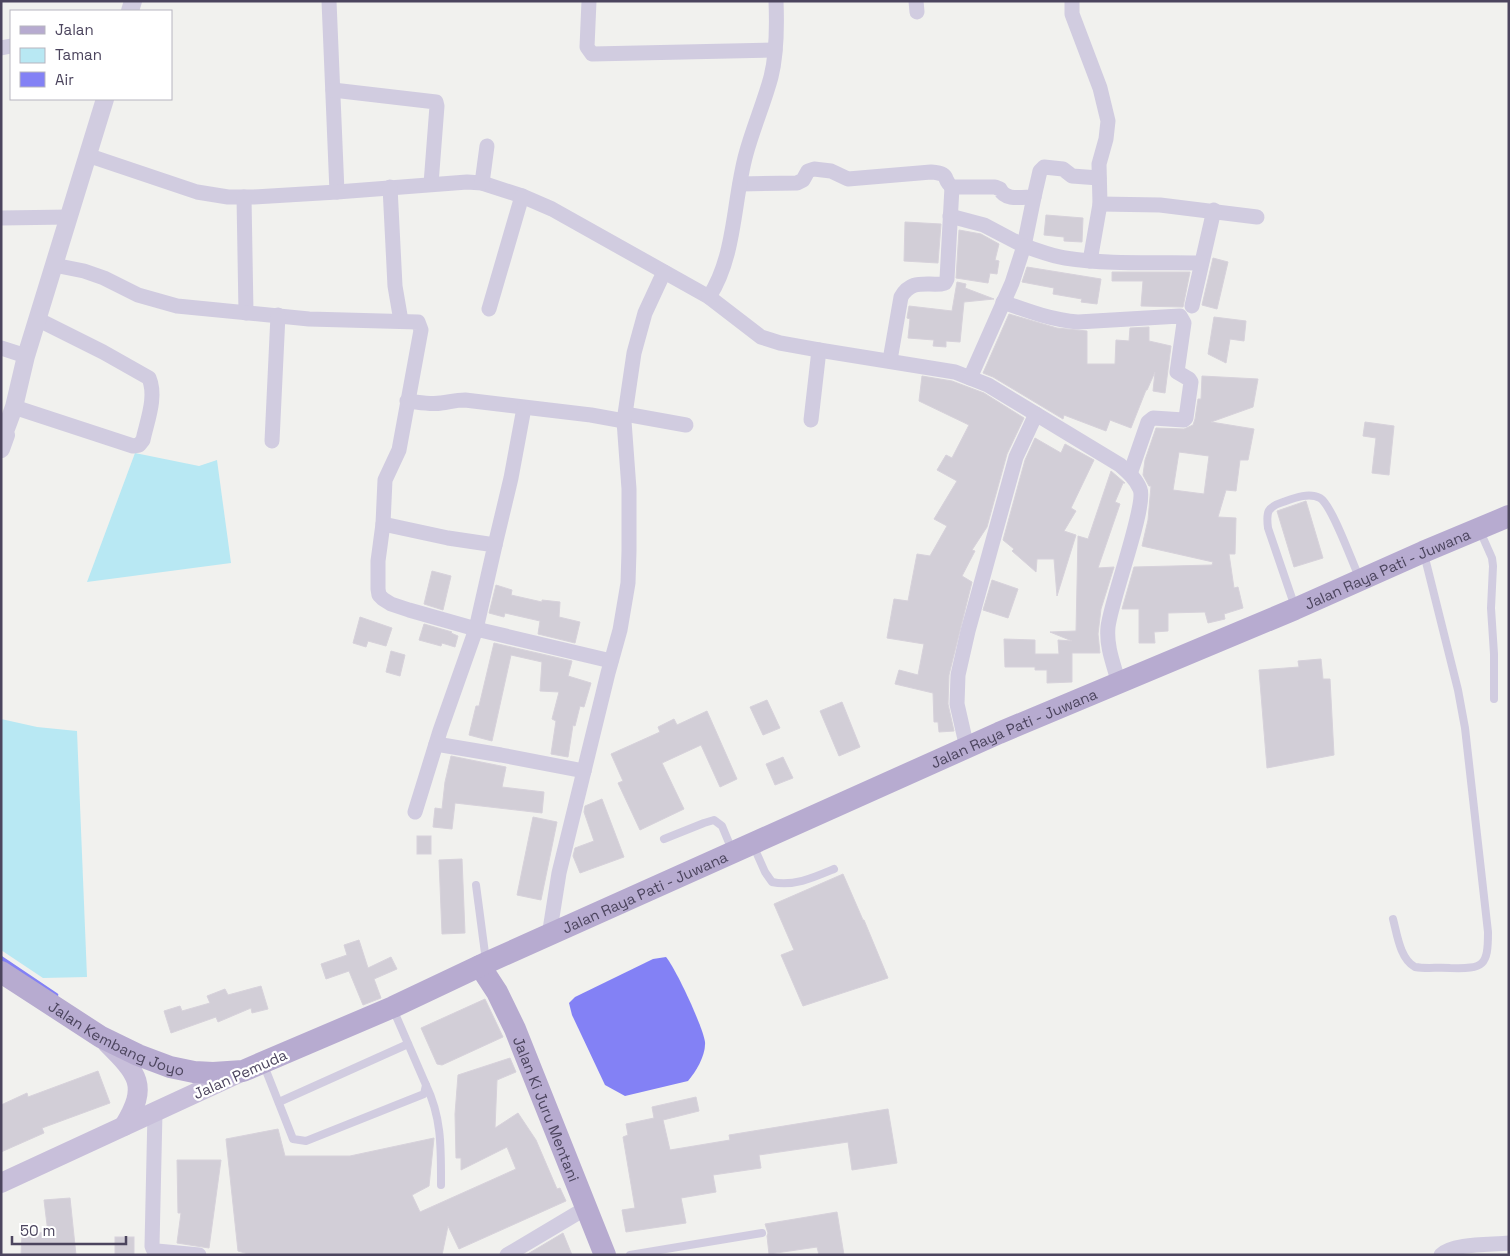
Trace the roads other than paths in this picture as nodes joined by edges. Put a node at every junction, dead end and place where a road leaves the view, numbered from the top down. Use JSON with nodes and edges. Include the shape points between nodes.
{"nodes":[{"id":1,"x":329,"y":1,"type":"edge"},
{"id":2,"x":589,"y":1,"type":"edge"},
{"id":3,"x":776,"y":1,"type":"edge"},
{"id":4,"x":1072,"y":1,"type":"edge"},
{"id":5,"x":775,"y":50,"type":"junction"},
{"id":6,"x":333,"y":90,"type":"junction"},
{"id":7,"x":105,"y":100,"type":"edge"},
{"id":8,"x":487,"y":146,"type":"dead end"},
{"id":9,"x":87,"y":155,"type":"junction"},
{"id":10,"x":1099,"y":178,"type":"junction"},
{"id":11,"x":482,"y":183,"type":"junction"},
{"id":12,"x":431,"y":184,"type":"junction"},
{"id":13,"x":740,"y":184,"type":"junction"},
{"id":14,"x":952,"y":187,"type":"junction"},
{"id":15,"x":390,"y":188,"type":"junction"},
{"id":16,"x":337,"y":192,"type":"junction"},
{"id":17,"x":522,"y":196,"type":"junction"},
{"id":18,"x":244,"y":197,"type":"junction"},
{"id":19,"x":1034,"y":197,"type":"junction"},
{"id":20,"x":1100,"y":204,"type":"junction"},
{"id":21,"x":1214,"y":210,"type":"junction"},
{"id":22,"x":950,"y":216,"type":"junction"},
{"id":23,"x":69,"y":217,"type":"junction"},
{"id":24,"x":1256,"y":217,"type":"dead end"},
{"id":25,"x":1,"y":218,"type":"edge"},
{"id":26,"x":1024,"y":246,"type":"junction"},
{"id":27,"x":1090,"y":261,"type":"junction"},
{"id":28,"x":1201,"y":263,"type":"junction"},
{"id":29,"x":54,"y":265,"type":"junction"},
{"id":30,"x":664,"y":272,"type":"junction"},
{"id":31,"x":709,"y":297,"type":"junction"},
{"id":32,"x":1003,"y":302,"type":"junction"},
{"id":33,"x":1192,"y":306,"type":"dead end"},
{"id":34,"x":489,"y":309,"type":"dead end"},
{"id":35,"x":246,"y":313,"type":"junction"},
{"id":36,"x":278,"y":315,"type":"junction"},
{"id":37,"x":37,"y":319,"type":"junction"},
{"id":38,"x":401,"y":321,"type":"junction"},
{"id":39,"x":1,"y":348,"type":"edge"},
{"id":40,"x":819,"y":350,"type":"junction"},
{"id":41,"x":26,"y":356,"type":"junction"},
{"id":42,"x":890,"y":360,"type":"junction"},
{"id":43,"x":970,"y":378,"type":"junction"},
{"id":44,"x":407,"y":401,"type":"junction"},
{"id":45,"x":14,"y":407,"type":"junction"},
{"id":46,"x":524,"y":408,"type":"junction"},
{"id":47,"x":1036,"y":414,"type":"junction"},
{"id":48,"x":625,"y":418,"type":"junction"},
{"id":49,"x":811,"y":420,"type":"dead end"},
{"id":50,"x":686,"y":425,"type":"dead end"},
{"id":51,"x":2,"y":438,"type":"edge"},
{"id":52,"x":272,"y":440,"type":"dead end"},
{"id":53,"x":1130,"y":474,"type":"junction"},
{"id":54,"x":1509,"y":516,"type":"edge"},
{"id":55,"x":382,"y":524,"type":"junction"},
{"id":56,"x":1479,"y":529,"type":"junction"},
{"id":57,"x":495,"y":545,"type":"junction"},
{"id":58,"x":1423,"y":552,"type":"junction"},
{"id":59,"x":1360,"y":580,"type":"junction"},
{"id":60,"x":1296,"y":609,"type":"junction"},
{"id":61,"x":476,"y":629,"type":"junction"},
{"id":62,"x":611,"y":661,"type":"junction"},
{"id":63,"x":1119,"y":684,"type":"junction"},
{"id":64,"x":1494,"y":699,"type":"dead end"},
{"id":65,"x":436,"y":744,"type":"junction"},
{"id":66,"x":967,"y":748,"type":"junction"},
{"id":67,"x":584,"y":771,"type":"junction"},
{"id":68,"x":415,"y":812,"type":"dead end"},
{"id":69,"x":664,"y":839,"type":"dead end"},
{"id":70,"x":743,"y":848,"type":"junction"},
{"id":71,"x":834,"y":870,"type":"dead end"},
{"id":72,"x":476,"y":885,"type":"dead end"},
{"id":73,"x":1393,"y":919,"type":"dead end"},
{"id":74,"x":549,"y":936,"type":"junction"},
{"id":75,"x":483,"y":965,"type":"junction"},
{"id":76,"x":1,"y":972,"type":"edge"},
{"id":77,"x":393,"y":1007,"type":"junction"},
{"id":78,"x":102,"y":1037,"type":"junction"},
{"id":79,"x":408,"y":1044,"type":"junction"},
{"id":80,"x":253,"y":1067,"type":"junction"},
{"id":81,"x":426,"y":1085,"type":"junction"},
{"id":82,"x":279,"y":1102,"type":"junction"},
{"id":83,"x":155,"y":1112,"type":"junction"},
{"id":84,"x":124,"y":1126,"type":"junction"},
{"id":85,"x":1,"y":1183,"type":"edge"},
{"id":86,"x":441,"y":1185,"type":"dead end"},
{"id":87,"x":586,"y":1208,"type":"junction"},
{"id":88,"x":762,"y":1233,"type":"dead end"},
{"id":89,"x":1509,"y":1243,"type":"edge"},
{"id":90,"x":199,"y":1255,"type":"edge"},
{"id":91,"x":507,"y":1255,"type":"edge"},
{"id":92,"x":605,"y":1255,"type":"edge"},
{"id":93,"x":630,"y":1255,"type":"edge"},
{"id":94,"x":1441,"y":1255,"type":"edge"}],
"edges":[{"from":1,"to":6,"type":"street"},
{"from":2,"to":5,"type":"street","via":[[586,47],[592,54]]},
{"from":3,"to":5,"type":"street"},
{"from":4,"to":10,"type":"street","via":[[1072,14],[1100,88],[1108,121]]},
{"from":5,"to":13,"type":"street","via":[[771,77],[746,154]]},
{"from":6,"to":12,"type":"street","via":[[436,102]]},
{"from":6,"to":16,"type":"street"},
{"from":7,"to":9,"type":"street"},
{"from":8,"to":11,"type":"street"},
{"from":9,"to":18,"type":"street","via":[[197,192]]},
{"from":9,"to":23,"type":"street"},
{"from":10,"to":19,"type":"street","via":[[1072,176],[1063,169],[1044,167],[1040,171]]},
{"from":10,"to":20,"type":"street"},
{"from":11,"to":12,"type":"street"},
{"from":11,"to":17,"type":"street"},
{"from":12,"to":15,"type":"street"},
{"from":13,"to":14,"type":"street","via":[[797,184],[814,169],[831,171],[848,179],[942,173]]},
{"from":13,"to":31,"type":"street","via":[[726,260]]},
{"from":14,"to":19,"type":"street","via":[[995,187],[1008,197]]},
{"from":14,"to":22,"type":"street"},
{"from":15,"to":16,"type":"street"},
{"from":15,"to":38,"type":"street","via":[[395,286]]},
{"from":16,"to":18,"type":"street"},
{"from":17,"to":30,"type":"street","via":[[552,209]]},
{"from":17,"to":34,"type":"street"},
{"from":18,"to":35,"type":"street"},
{"from":19,"to":26,"type":"street"},
{"from":20,"to":21,"type":"street"},
{"from":20,"to":27,"type":"street"},
{"from":21,"to":24,"type":"street"},
{"from":21,"to":28,"type":"street"},
{"from":22,"to":26,"type":"street","via":[[984,225]]},
{"from":22,"to":42,"type":"street","via":[[945,283],[912,285],[905,290]]},
{"from":23,"to":25,"type":"street"},
{"from":23,"to":29,"type":"street"},
{"from":26,"to":27,"type":"street","via":[[1063,258]]},
{"from":26,"to":32,"type":"street"},
{"from":27,"to":28,"type":"street"},
{"from":28,"to":33,"type":"street"},
{"from":29,"to":35,"type":"street","via":[[84,271],[128,292],[177,306]]},
{"from":29,"to":37,"type":"street"},
{"from":30,"to":31,"type":"street"},
{"from":30,"to":48,"type":"street","via":[[645,313],[636,345]]},
{"from":31,"to":40,"type":"street","via":[[761,337]]},
{"from":32,"to":43,"type":"street"},
{"from":32,"to":53,"type":"street","via":[[1065,321],[1180,316],[1183,319],[1177,372],[1191,382],[1186,418],[1153,418],[1148,422]]},
{"from":35,"to":36,"type":"street"},
{"from":36,"to":38,"type":"street"},
{"from":36,"to":52,"type":"street"},
{"from":37,"to":41,"type":"street"},
{"from":37,"to":45,"type":"street","via":[[149,378],[152,394],[143,440],[133,446]]},
{"from":38,"to":44,"type":"street","via":[[418,322],[421,330]]},
{"from":39,"to":41,"type":"street"},
{"from":40,"to":42,"type":"street"},
{"from":40,"to":49,"type":"street"},
{"from":41,"to":45,"type":"street"},
{"from":42,"to":43,"type":"street","via":[[955,372]]},
{"from":43,"to":47,"type":"street"},
{"from":44,"to":46,"type":"street","via":[[431,404],[466,400]]},
{"from":44,"to":55,"type":"street","via":[[399,450],[385,480]]},
{"from":45,"to":51,"type":"street"},
{"from":46,"to":48,"type":"street"},
{"from":46,"to":57,"type":"street"},
{"from":47,"to":53,"type":"street"},
{"from":47,"to":66,"type":"street","via":[[1016,457],[958,675],[957,704]]},
{"from":48,"to":50,"type":"street"},
{"from":48,"to":62,"type":"street","via":[[629,489],[628,583]]},
{"from":53,"to":63,"type":"street","via":[[1140,489],[1140,506],[1108,627],[1108,647]]},
{"from":54,"to":56,"type":"main road","name":"Jalan Raya Pati - Juwana"},
{"from":55,"to":57,"type":"street"},
{"from":55,"to":61,"type":"street","via":[[378,589],[382,599]]},
{"from":56,"to":58,"type":"main road","name":"Jalan Raya Pati - Juwana"},
{"from":56,"to":64,"type":"lane","via":[[1493,566]]},
{"from":57,"to":61,"type":"street"},
{"from":58,"to":59,"type":"main road","name":"Jalan Raya Pati - Juwana"},
{"from":58,"to":73,"type":"lane","via":[[1458,690],[1488,954],[1481,964],[1472,968],[1415,967],[1404,957]]},
{"from":59,"to":60,"type":"main road","name":"Jalan Raya Pati - Juwana"},
{"from":59,"to":60,"type":"lane","via":[[1323,501],[1309,495],[1273,505],[1266,516],[1268,528]]},
{"from":60,"to":63,"type":"main road","name":"Jalan Raya Pati - Juwana"},
{"from":61,"to":62,"type":"street"},
{"from":61,"to":65,"type":"street"},
{"from":62,"to":67,"type":"street"},
{"from":63,"to":66,"type":"main road","name":"Jalan Raya Pati - Juwana"},
{"from":65,"to":67,"type":"street"},
{"from":65,"to":68,"type":"street"},
{"from":66,"to":70,"type":"main road","name":"Jalan Raya Pati - Juwana"},
{"from":67,"to":74,"type":"street","via":[[559,873]]},
{"from":69,"to":70,"type":"lane","via":[[714,820]]},
{"from":70,"to":71,"type":"lane","via":[[772,882],[782,884],[810,879]]},
{"from":70,"to":74,"type":"main road","name":"Jalan Raya Pati - Juwana"},
{"from":72,"to":75,"type":"lane"},
{"from":74,"to":75,"type":"main road","name":"Jalan Raya Pati - Juwana"},
{"from":75,"to":77,"type":"main road","name":"Jalan Pemuda"},
{"from":75,"to":87,"type":"main road","name":"Jalan Ki Juru Mentani","via":[[515,1029]]},
{"from":76,"to":78,"type":"main road","name":"Jalan Kembang Joyo"},
{"from":77,"to":79,"type":"lane"},
{"from":77,"to":80,"type":"main road","name":"Jalan Pemuda"},
{"from":78,"to":80,"type":"main road","name":"Jalan Kembang Joyo","via":[[138,1056],[194,1072],[214,1073]]},
{"from":78,"to":84,"type":"main road","via":[[136,1076],[137,1100]]},
{"from":79,"to":81,"type":"lane"},
{"from":79,"to":82,"type":"lane"},
{"from":80,"to":82,"type":"lane"},
{"from":80,"to":83,"type":"main road","name":"Jalan Pemuda"},
{"from":81,"to":82,"type":"lane","via":[[424,1094],[306,1141],[293,1139]]},
{"from":81,"to":86,"type":"lane","via":[[441,1134]]},
{"from":83,"to":84,"type":"main road","name":"Jalan Pemuda"},
{"from":83,"to":90,"type":"street","via":[[152,1246],[157,1251]]},
{"from":84,"to":85,"type":"main road","name":"Jalan Pemuda"},
{"from":87,"to":91,"type":"street"},
{"from":87,"to":92,"type":"main road","name":"Jalan Ki Juru Mentani"},
{"from":88,"to":93,"type":"lane"},
{"from":89,"to":94,"type":"street","via":[[1456,1247]]}]}
